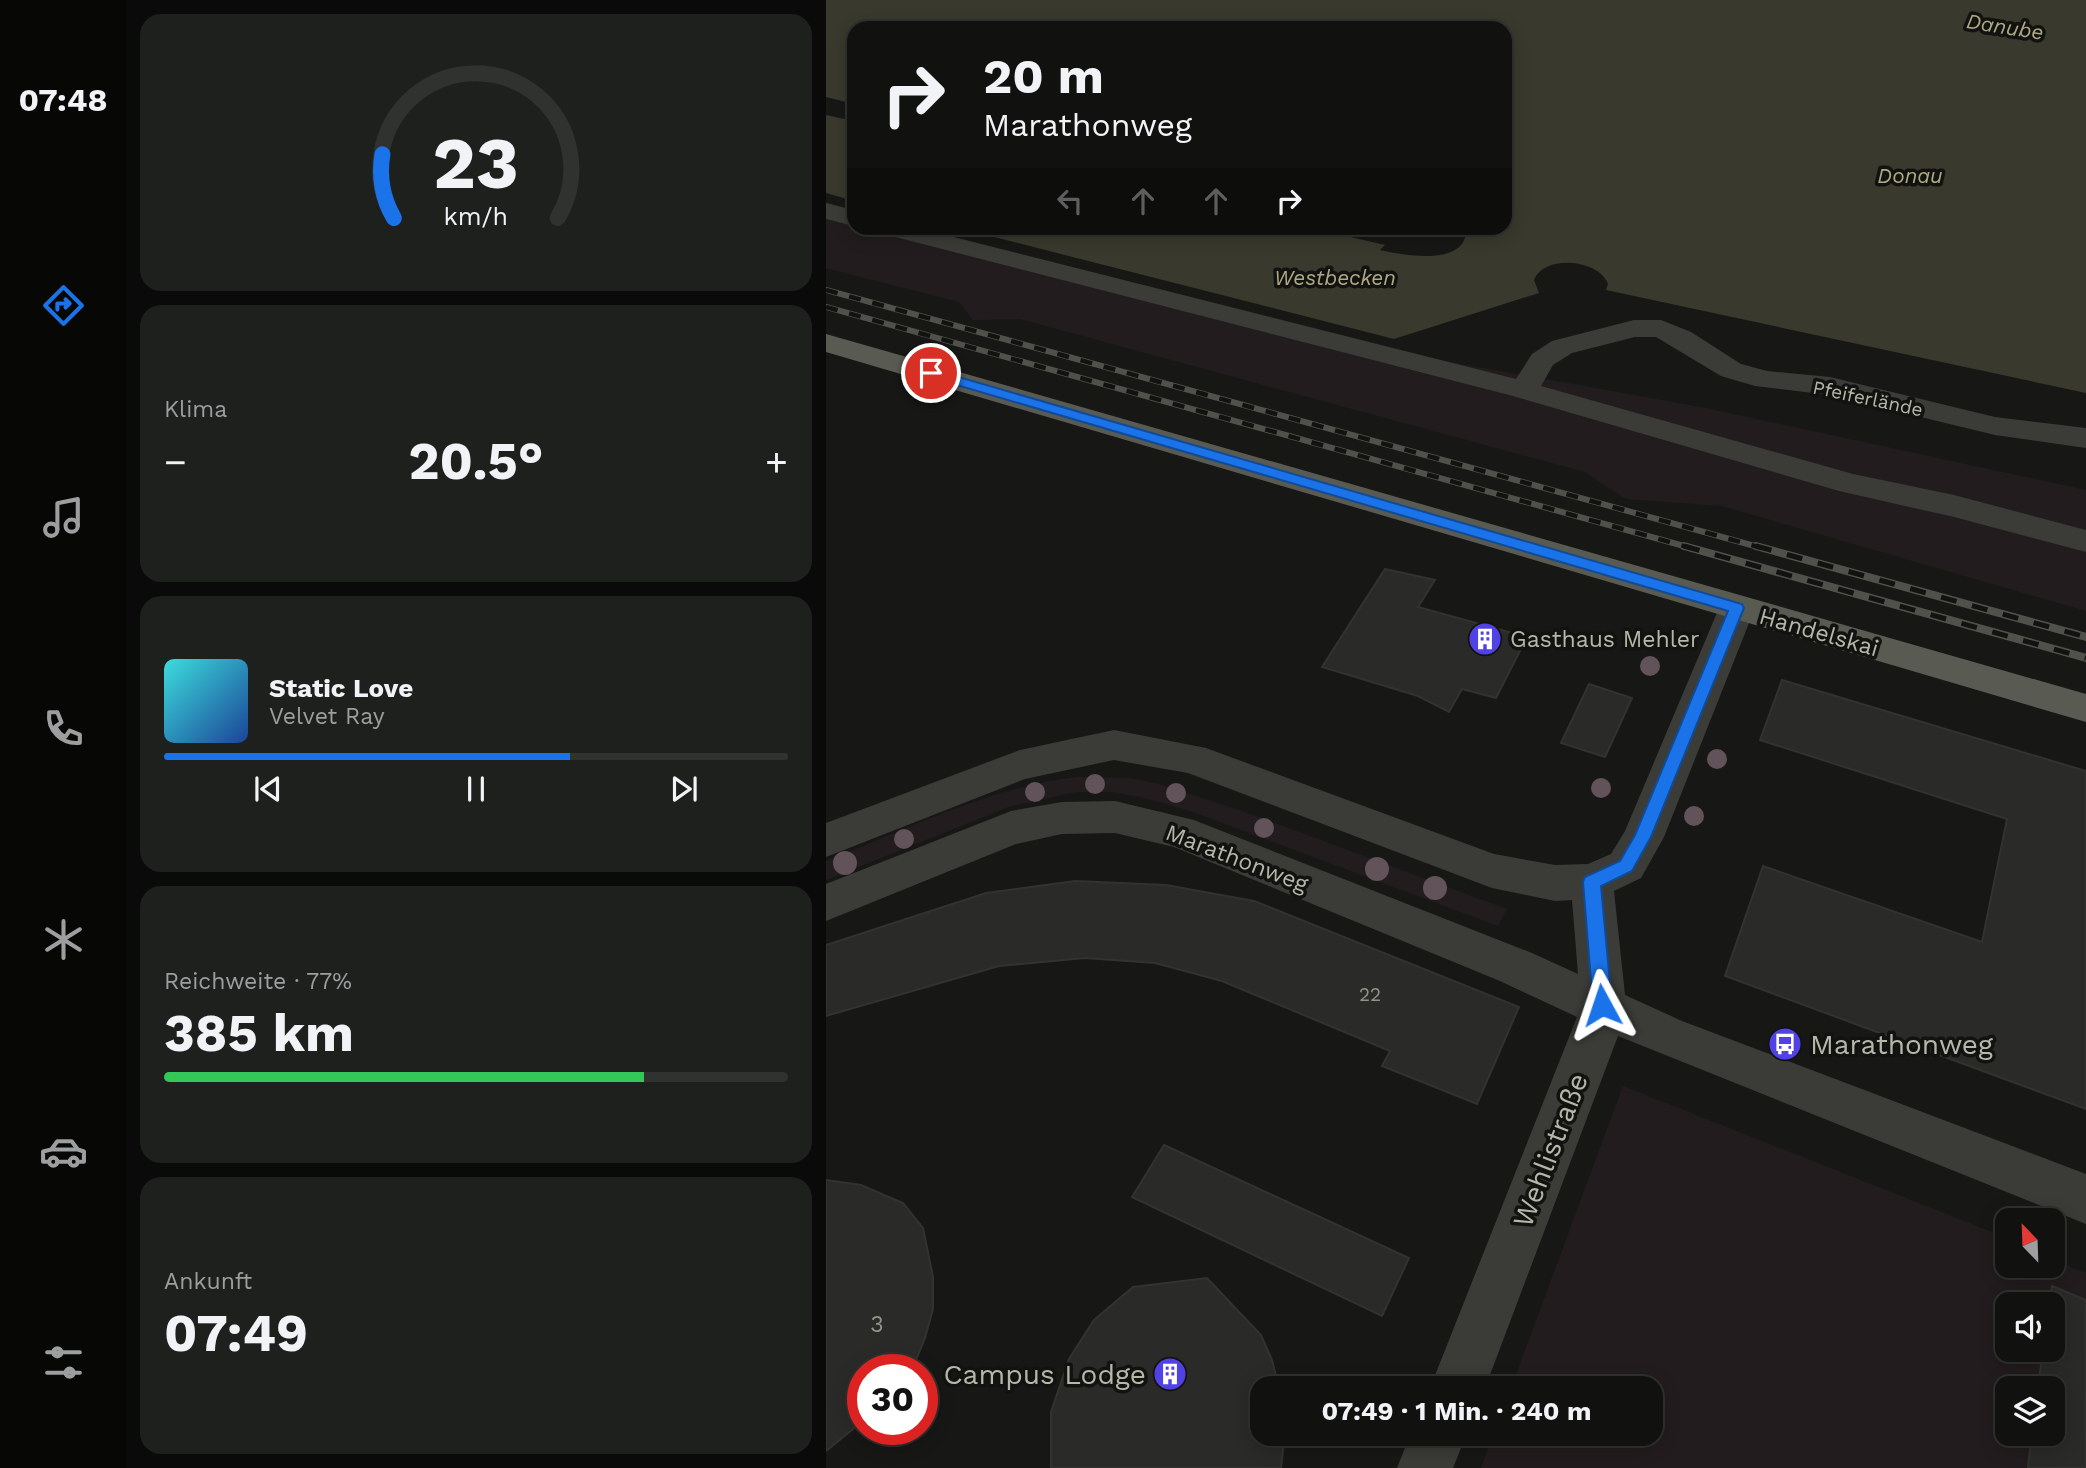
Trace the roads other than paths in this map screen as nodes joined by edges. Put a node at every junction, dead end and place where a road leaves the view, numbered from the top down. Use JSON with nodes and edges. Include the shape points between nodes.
{"nodes":[{"id":1,"x":826,"y":211,"type":"edge"},
{"id":2,"x":847,"y":216,"type":"edge"},
{"id":3,"x":917,"y":235,"type":"edge"},
{"id":4,"x":826,"y":342,"type":"edge"},
{"id":5,"x":1524,"y":390,"type":"junction"},
{"id":6,"x":2086,"y":438,"type":"edge"},
{"id":7,"x":2086,"y":541,"type":"edge"},
{"id":8,"x":1737,"y":608,"type":"junction"},
{"id":9,"x":2086,"y":708,"type":"edge"},
{"id":10,"x":826,"y":840,"type":"edge"},
{"id":11,"x":1592,"y":882,"type":"junction"},
{"id":12,"x":826,"y":903,"type":"edge"},
{"id":13,"x":1602,"y":1005,"type":"junction"},
{"id":14,"x":2086,"y":1199,"type":"edge"},
{"id":15,"x":1462,"y":1376,"type":"edge"},
{"id":16,"x":1434,"y":1446,"type":"edge"},
{"id":17,"x":1425,"y":1468,"type":"edge"}],
"edges":[{"from":1,"to":2,"type":"street"},
{"from":3,"to":5,"type":"street"},
{"from":4,"to":8,"type":"main road","name":"Handelskai"},
{"from":5,"to":6,"type":"street","name":"Pfeiferlände","via":[[1542,360],[1562,347],[1633,328],[1661,329],[1731,370],[1765,380],[1830,386],[1995,426]]},
{"from":5,"to":7,"type":"street","via":[[1850,484]]},
{"from":8,"to":9,"type":"main road","name":"Handelskai"},
{"from":8,"to":11,"type":"street","via":[[1643,837],[1626,866]]},
{"from":10,"to":11,"type":"street","via":[[1020,765],[1114,746],[1200,749],[1492,871],[1555,883]]},
{"from":11,"to":13,"type":"street"},
{"from":12,"to":13,"type":"street","name":"Marathonweg","via":[[1011,828],[1062,818],[1115,817],[1180,832]]},
{"from":13,"to":14,"type":"street","via":[[1666,1036]]},
{"from":13,"to":15,"type":"street","name":"Wehlistraße","via":[[1592,1045]]},
{"from":16,"to":17,"type":"street"}]}
